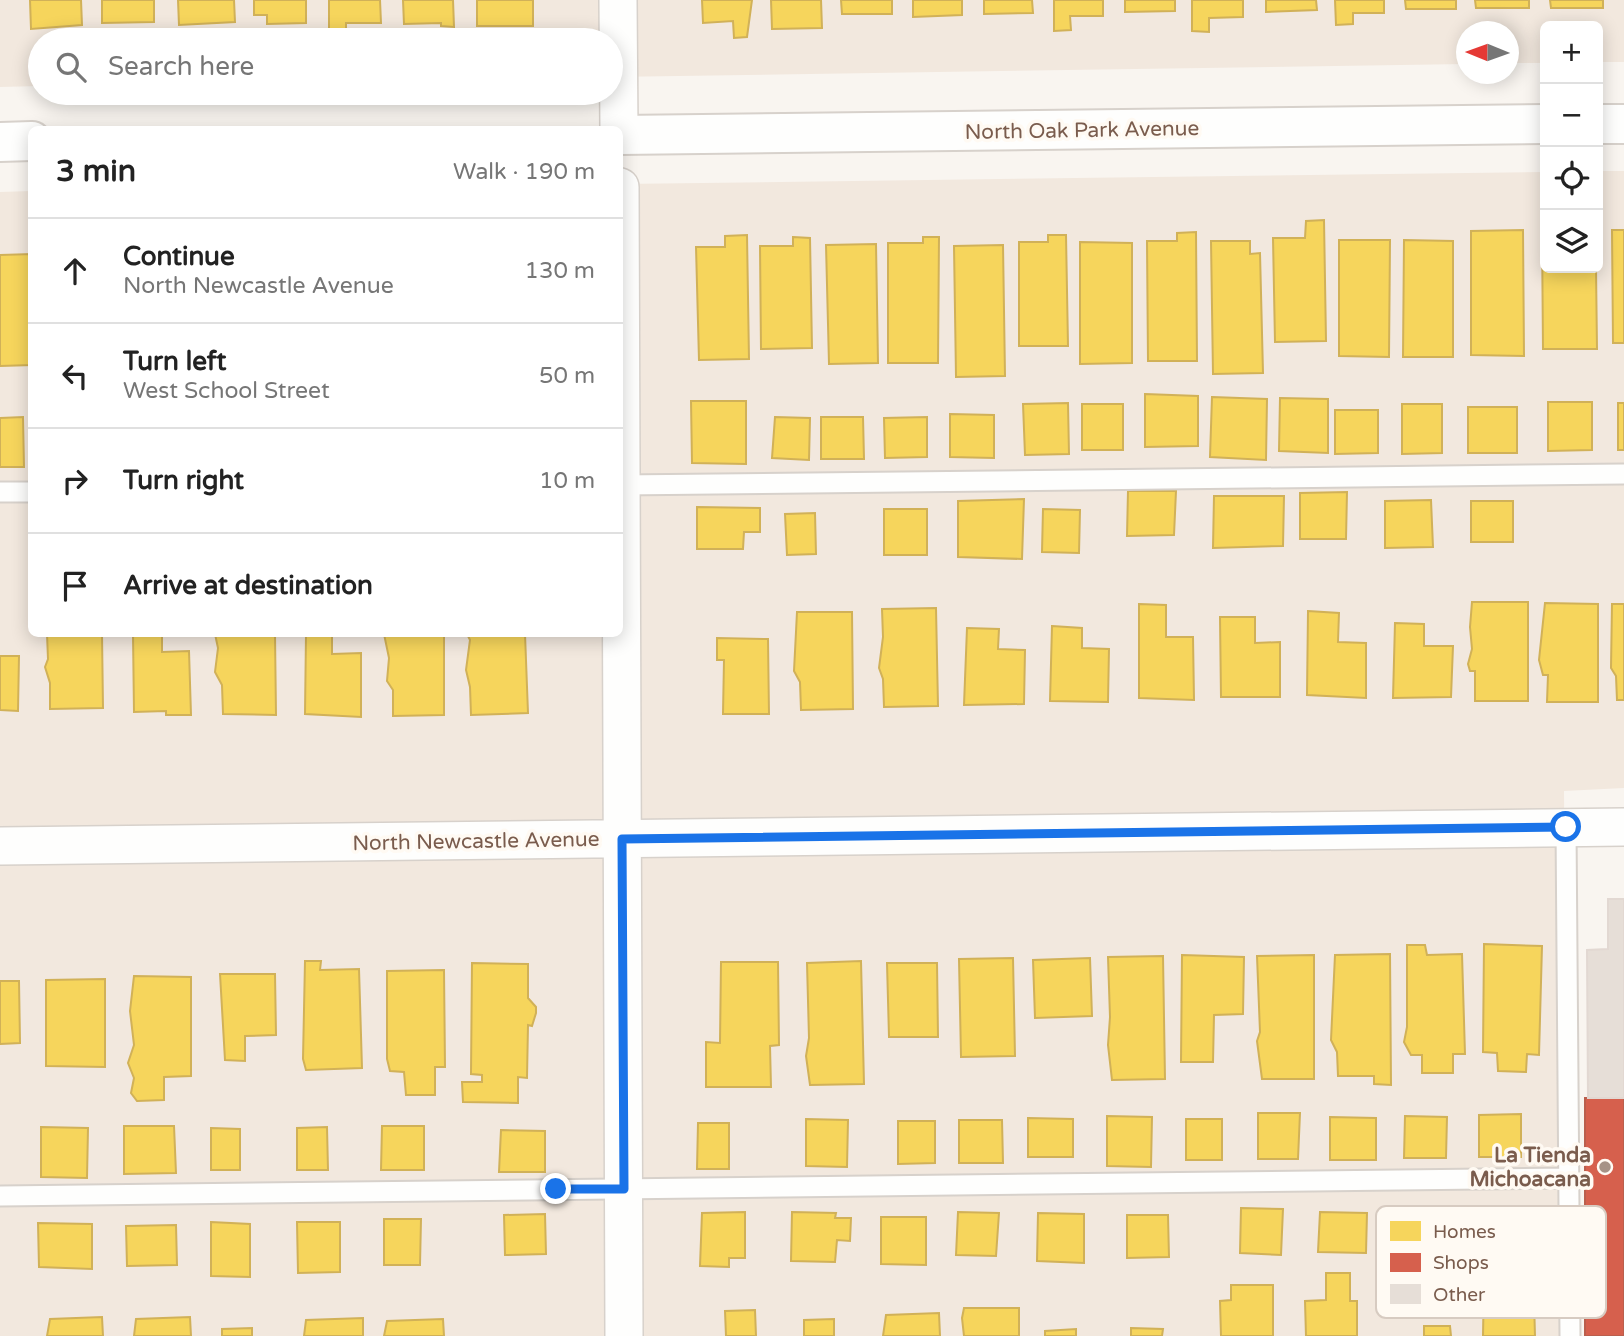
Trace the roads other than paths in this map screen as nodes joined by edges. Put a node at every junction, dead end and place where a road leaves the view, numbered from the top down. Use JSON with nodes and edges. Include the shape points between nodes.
{"nodes":[{"id":1,"x":618,"y":0,"type":"edge"},
{"id":2,"x":618,"y":28,"type":"edge"},
{"id":3,"x":619,"y":105,"type":"edge"},
{"id":4,"x":1540,"y":124,"type":"edge"},
{"id":5,"x":1603,"y":124,"type":"edge"},
{"id":6,"x":1624,"y":124,"type":"edge"},
{"id":7,"x":619,"y":126,"type":"edge"},
{"id":8,"x":623,"y":135,"type":"edge"},
{"id":9,"x":28,"y":141,"type":"edge"},
{"id":10,"x":0,"y":142,"type":"edge"},
{"id":11,"x":1624,"y":474,"type":"edge"},
{"id":12,"x":623,"y":485,"type":"edge"},
{"id":13,"x":0,"y":492,"type":"edge"},
{"id":14,"x":28,"y":492,"type":"edge"},
{"id":15,"x":621,"y":637,"type":"edge"},
{"id":16,"x":1566,"y":827,"type":"junction"},
{"id":17,"x":1624,"y":827,"type":"edge"},
{"id":18,"x":622,"y":839,"type":"junction"},
{"id":19,"x":0,"y":846,"type":"edge"},
{"id":20,"x":1569,"y":1178,"type":"junction"},
{"id":21,"x":624,"y":1189,"type":"junction"},
{"id":22,"x":0,"y":1196,"type":"edge"},
{"id":23,"x":1569,"y":1206,"type":"edge"},
{"id":24,"x":1570,"y":1318,"type":"edge"},
{"id":25,"x":624,"y":1336,"type":"edge"},
{"id":26,"x":1570,"y":1336,"type":"edge"}],
"edges":[{"from":1,"to":2,"type":"street"},
{"from":3,"to":7,"type":"street"},
{"from":4,"to":8,"type":"street","name":"North Oak Park Avenue"},
{"from":5,"to":6,"type":"street"},
{"from":9,"to":10,"type":"street"},
{"from":11,"to":12,"type":"lane"},
{"from":13,"to":14,"type":"lane"},
{"from":15,"to":18,"type":"street"},
{"from":16,"to":17,"type":"street","name":"North Newcastle Avenue"},
{"from":16,"to":18,"type":"street","name":"North Newcastle Avenue"},
{"from":16,"to":20,"type":"lane"},
{"from":18,"to":19,"type":"street","name":"North Newcastle Avenue"},
{"from":18,"to":21,"type":"street"},
{"from":20,"to":21,"type":"lane"},
{"from":20,"to":23,"type":"lane"},
{"from":21,"to":22,"type":"lane"},
{"from":21,"to":25,"type":"street"},
{"from":24,"to":26,"type":"lane"}]}
